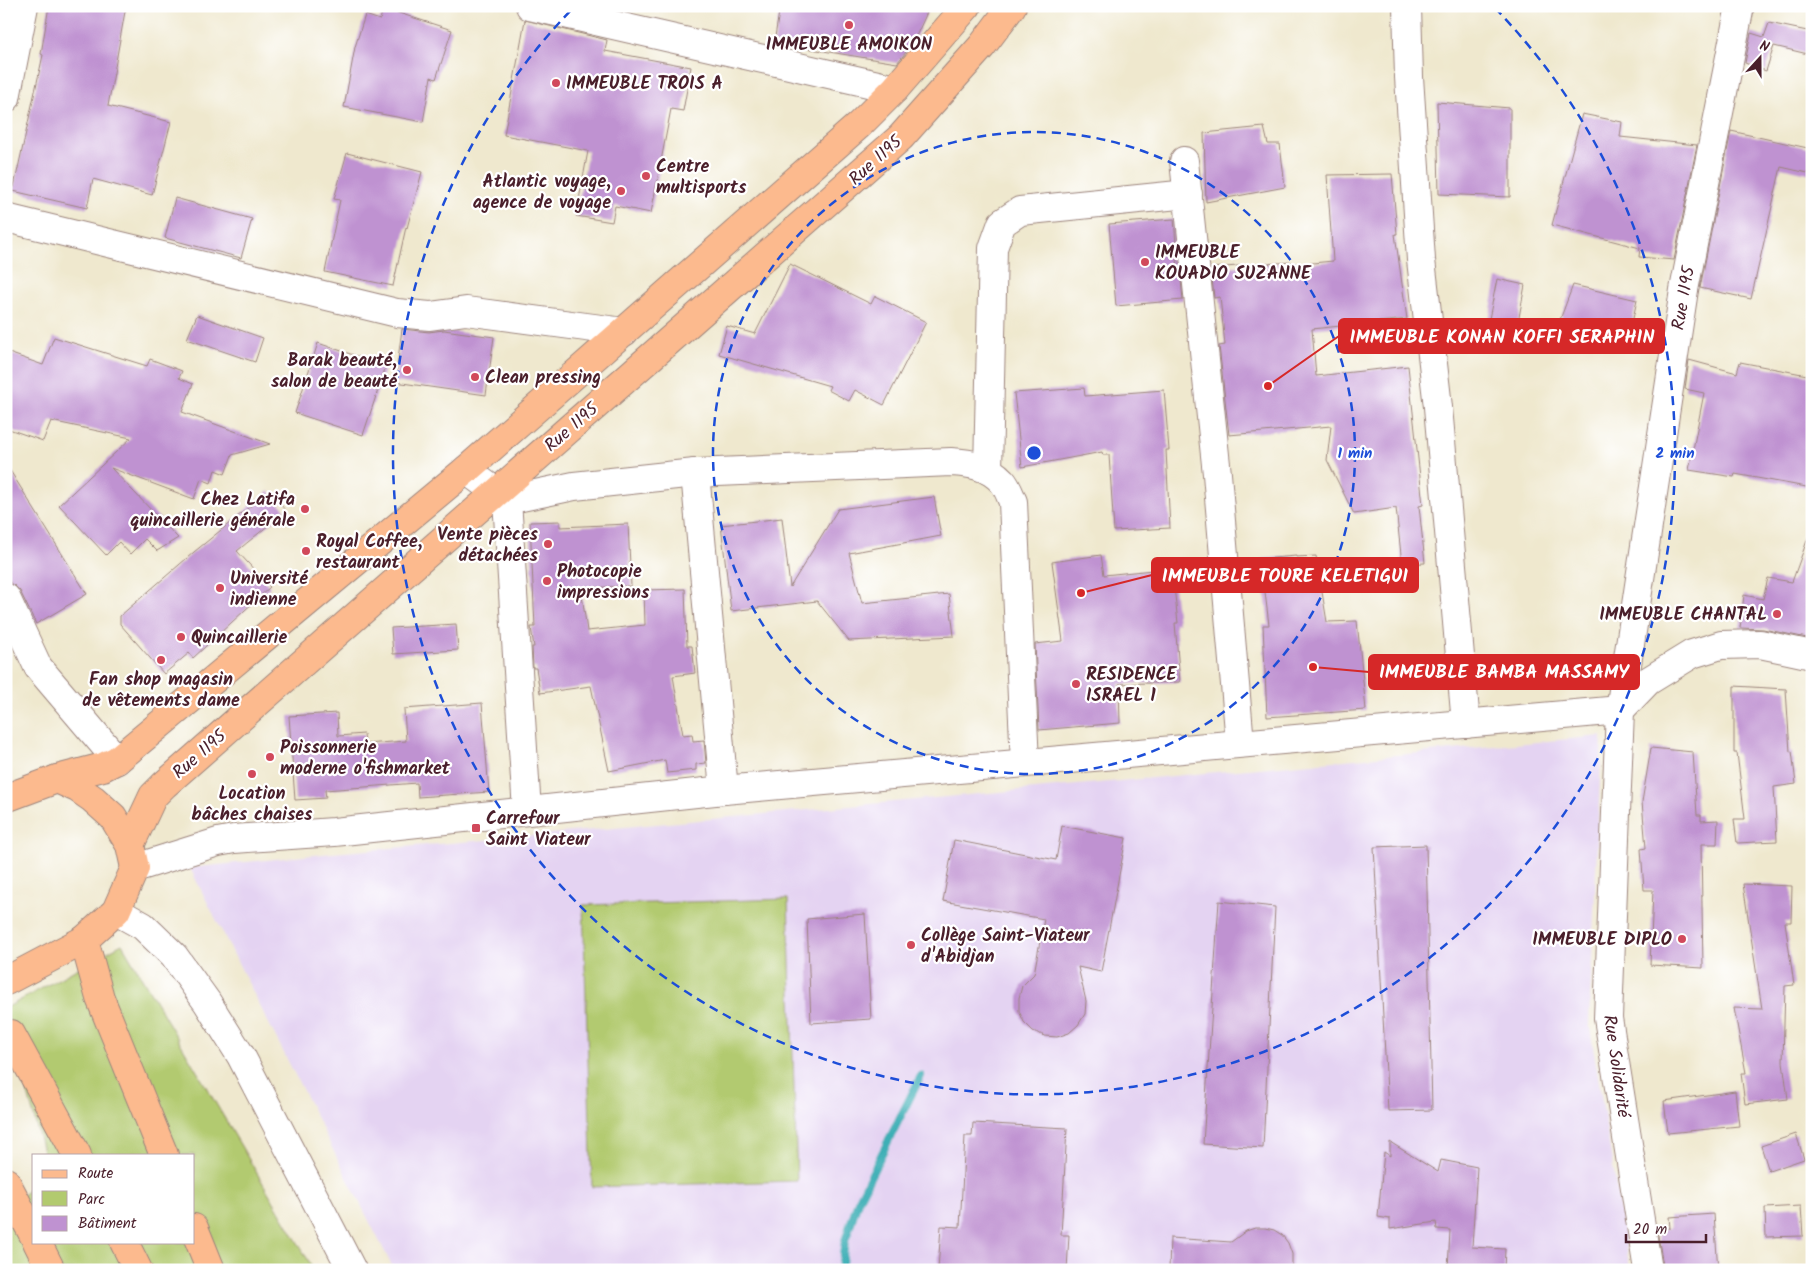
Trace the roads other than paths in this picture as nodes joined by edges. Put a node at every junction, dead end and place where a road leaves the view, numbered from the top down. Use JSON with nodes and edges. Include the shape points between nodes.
{"nodes":[{"id":1,"x":24,"y":6,"type":"edge"},
{"id":2,"x":530,"y":6,"type":"edge"},
{"id":3,"x":967,"y":6,"type":"edge"},
{"id":4,"x":1012,"y":6,"type":"edge"},
{"id":5,"x":1407,"y":6,"type":"edge"},
{"id":6,"x":1740,"y":6,"type":"edge"},
{"id":7,"x":895,"y":89,"type":"junction"},
{"id":8,"x":6,"y":98,"type":"edge"},
{"id":9,"x":1184,"y":161,"type":"dead end"},
{"id":10,"x":1188,"y":194,"type":"junction"},
{"id":11,"x":6,"y":218,"type":"edge"},
{"id":12,"x":624,"y":332,"type":"junction"},
{"id":13,"x":466,"y":470,"type":"junction"},
{"id":14,"x":988,"y":470,"type":"junction"},
{"id":15,"x":696,"y":474,"type":"junction"},
{"id":16,"x":501,"y":496,"type":"junction"},
{"id":17,"x":6,"y":598,"type":"edge"},
{"id":18,"x":1812,"y":655,"type":"edge"},
{"id":19,"x":1620,"y":710,"type":"junction"},
{"id":20,"x":1466,"y":724,"type":"junction"},
{"id":21,"x":1240,"y":743,"type":"junction"},
{"id":22,"x":117,"y":760,"type":"junction"},
{"id":23,"x":1024,"y":762,"type":"junction"},
{"id":24,"x":58,"y":779,"type":"junction"},
{"id":25,"x":724,"y":790,"type":"junction"},
{"id":26,"x":6,"y":798,"type":"edge"},
{"id":27,"x":527,"y":811,"type":"junction"},
{"id":28,"x":132,"y":856,"type":"junction"},
{"id":29,"x":116,"y":911,"type":"junction"},
{"id":30,"x":84,"y":940,"type":"junction"},
{"id":31,"x":6,"y":981,"type":"edge"},
{"id":32,"x":11,"y":1034,"type":"dead end"},
{"id":33,"x":76,"y":1154,"type":"edge"},
{"id":34,"x":164,"y":1154,"type":"edge"},
{"id":35,"x":6,"y":1182,"type":"edge"},
{"id":36,"x":195,"y":1230,"type":"edge"},
{"id":37,"x":32,"y":1232,"type":"edge"},
{"id":38,"x":38,"y":1244,"type":"edge"},
{"id":39,"x":125,"y":1244,"type":"edge"},
{"id":40,"x":51,"y":1270,"type":"edge"},
{"id":41,"x":138,"y":1270,"type":"edge"},
{"id":42,"x":211,"y":1270,"type":"edge"},
{"id":43,"x":352,"y":1270,"type":"edge"},
{"id":44,"x":1648,"y":1270,"type":"edge"}],
"edges":[{"from":1,"to":8,"type":"street"},
{"from":2,"to":7,"type":"street"},
{"from":3,"to":7,"type":"main road","name":"Rue I195"},
{"from":4,"to":16,"type":"main road","name":"Rue I195","via":[[982,46],[901,137]]},
{"from":5,"to":20,"type":"street","via":[[1408,77],[1421,260],[1438,407]]},
{"from":6,"to":19,"type":"street","name":"Rue I195","via":[[1684,290]]},
{"from":7,"to":12,"type":"main road","name":"Rue I195","via":[[859,125]]},
{"from":9,"to":10,"type":"street"},
{"from":10,"to":14,"type":"street","via":[[1020,211],[1002,223],[993,248]]},
{"from":10,"to":21,"type":"street"},
{"from":11,"to":12,"type":"street","via":[[398,313],[430,316],[466,311]]},
{"from":12,"to":13,"type":"main road","name":"Rue I195"},
{"from":13,"to":16,"type":"street"},
{"from":13,"to":22,"type":"main road","name":"Rue I195"},
{"from":14,"to":15,"type":"street","via":[[972,463],[952,462]]},
{"from":14,"to":23,"type":"street","via":[[1003,481],[1013,502]]},
{"from":15,"to":16,"type":"street"},
{"from":15,"to":25,"type":"street"},
{"from":16,"to":27,"type":"street"},
{"from":16,"to":28,"type":"main road","name":"Rue I195","via":[[164,785],[153,796]]},
{"from":17,"to":22,"type":"street","via":[[38,667]]},
{"from":18,"to":19,"type":"street","via":[[1760,644],[1721,645],[1692,654],[1648,681]]},
{"from":19,"to":20,"type":"street"},
{"from":19,"to":44,"type":"street","name":"Rue Solidarité","via":[[1608,1018]]},
{"from":20,"to":21,"type":"street"},
{"from":21,"to":23,"type":"street"},
{"from":22,"to":24,"type":"main road","name":"Rue I195"},
{"from":23,"to":25,"type":"street"},
{"from":24,"to":26,"type":"main road","name":"Rue I195"},
{"from":24,"to":28,"type":"main road","via":[[93,799],[113,818]]},
{"from":25,"to":27,"type":"street"},
{"from":27,"to":28,"type":"street","via":[[334,832],[234,839]]},
{"from":28,"to":29,"type":"main road","name":"Rue I195"},
{"from":29,"to":30,"type":"main road","name":"Rue I195"},
{"from":29,"to":43,"type":"street","via":[[143,926],[174,956],[206,1002],[241,1056]]},
{"from":30,"to":31,"type":"main road","name":"Rue I195"},
{"from":30,"to":34,"type":"main road","via":[[100,998]]},
{"from":32,"to":33,"type":"main road"},
{"from":35,"to":37,"type":"main road"},
{"from":36,"to":42,"type":"main road"},
{"from":38,"to":40,"type":"main road"},
{"from":39,"to":41,"type":"main road"}]}
